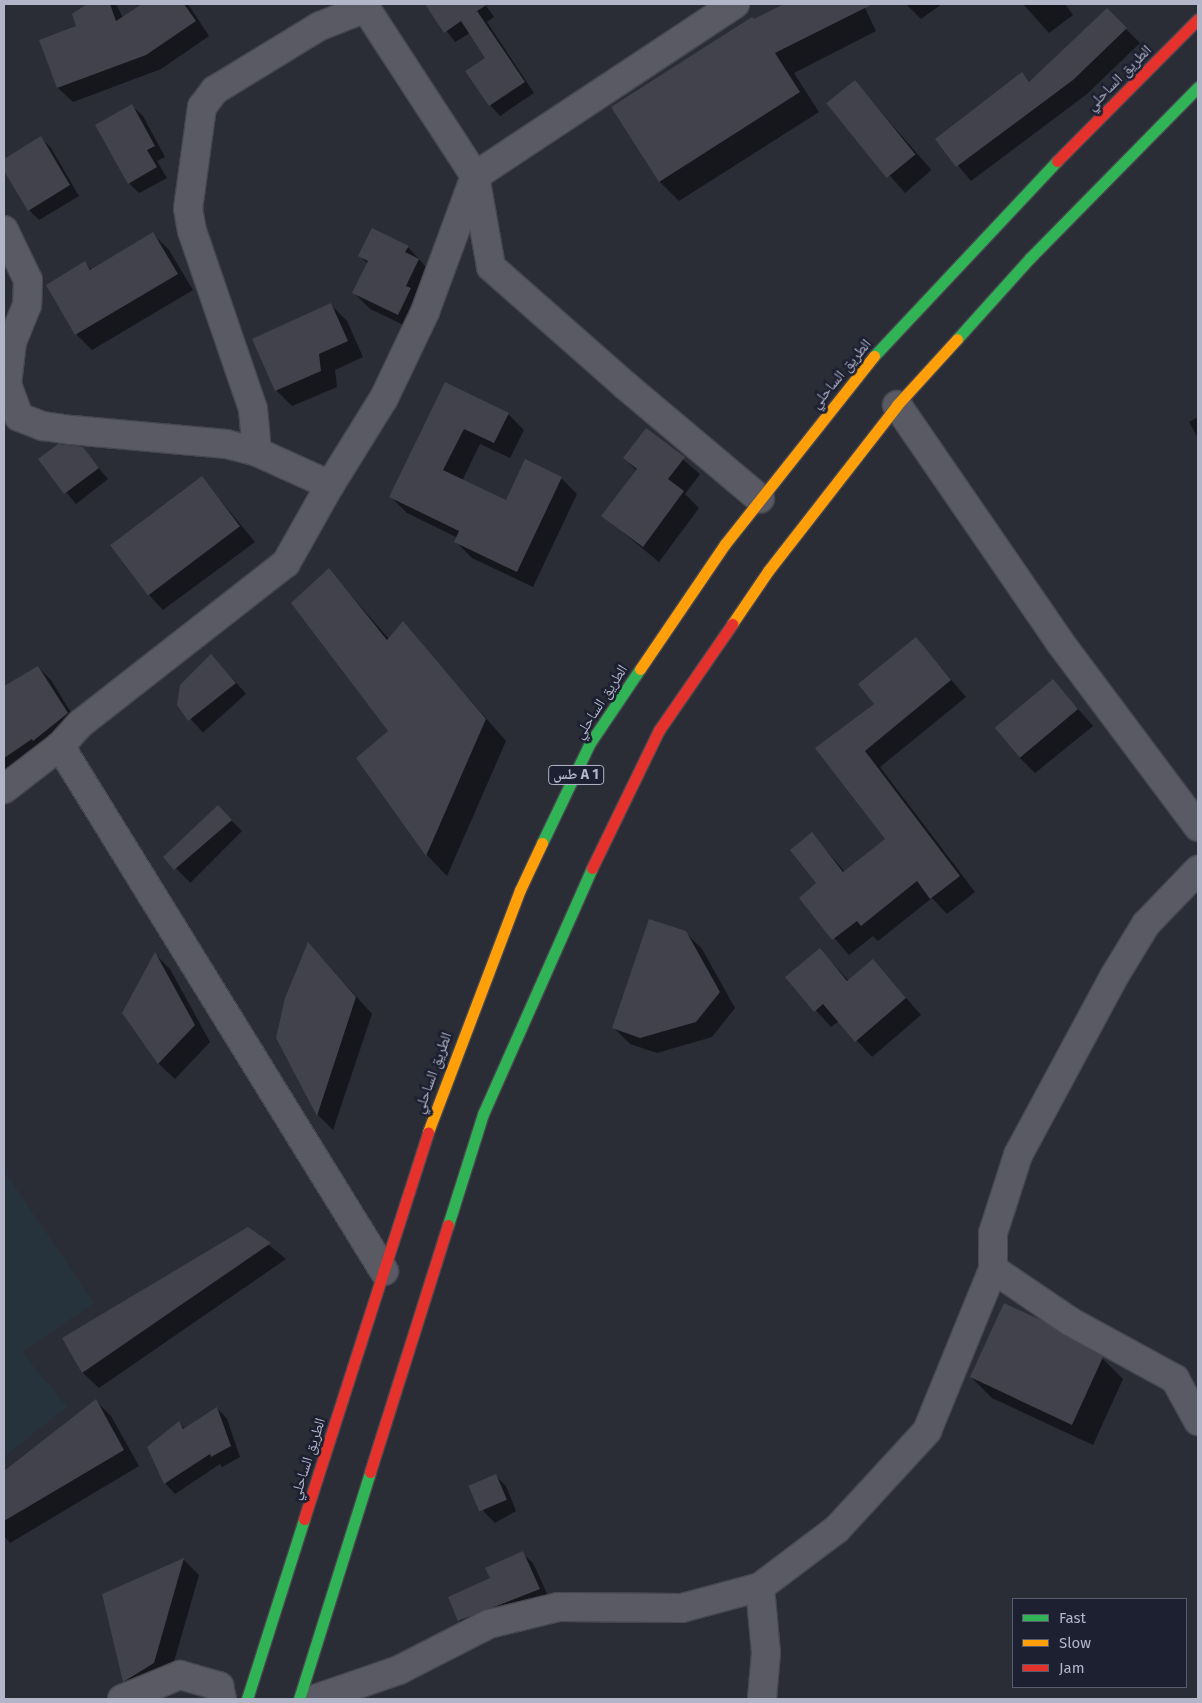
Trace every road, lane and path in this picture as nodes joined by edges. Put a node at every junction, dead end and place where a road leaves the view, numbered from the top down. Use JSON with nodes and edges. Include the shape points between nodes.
{"nodes":[{"id":1,"x":734,"y":4,"type":"edge"},
{"id":2,"x":365,"y":6,"type":"edge"},
{"id":3,"x":1198,"y":20,"type":"edge"},
{"id":4,"x":1198,"y":87,"type":"edge"},
{"id":5,"x":475,"y":176,"type":"junction"},
{"id":6,"x":4,"y":230,"type":"edge"},
{"id":7,"x":897,"y":405,"type":"junction"},
{"id":8,"x":11,"y":422,"type":"edge"},
{"id":9,"x":257,"y":452,"type":"junction"},
{"id":10,"x":330,"y":484,"type":"junction"},
{"id":11,"x":760,"y":499,"type":"junction"},
{"id":12,"x":60,"y":746,"type":"junction"},
{"id":13,"x":4,"y":788,"type":"edge"},
{"id":14,"x":1198,"y":827,"type":"edge"},
{"id":15,"x":1198,"y":870,"type":"edge"},
{"id":16,"x":993,"y":1269,"type":"junction"},
{"id":17,"x":384,"y":1270,"type":"junction"},
{"id":18,"x":1198,"y":1421,"type":"edge"},
{"id":19,"x":760,"y":1587,"type":"junction"},
{"id":20,"x":122,"y":1699,"type":"edge"},
{"id":21,"x":222,"y":1699,"type":"edge"},
{"id":22,"x":247,"y":1699,"type":"edge"},
{"id":23,"x":299,"y":1699,"type":"edge"},
{"id":24,"x":315,"y":1699,"type":"edge"},
{"id":25,"x":762,"y":1699,"type":"edge"}],
"edges":[{"from":1,"to":5,"type":"street"},
{"from":2,"to":5,"type":"street"},
{"from":2,"to":9,"type":"street","via":[[320,26],[215,90],[202,107],[188,209],[192,231],[253,409]]},
{"from":3,"to":11,"type":"highway","name":"الطريق الساحلي","number":"طس A 1","via":[[996,224],[866,365]]},
{"from":4,"to":7,"type":"highway","via":[[1030,258]]},
{"from":5,"to":10,"type":"street","via":[[425,312],[384,398]]},
{"from":5,"to":11,"type":"street","via":[[491,267]]},
{"from":6,"to":8,"type":"street","via":[[28,280],[26,305],[12,342],[7,384]]},
{"from":7,"to":14,"type":"street","via":[[1059,640]]},
{"from":7,"to":23,"type":"highway","via":[[768,571],[659,730],[570,912],[483,1114]]},
{"from":8,"to":9,"type":"street","via":[[226,444]]},
{"from":9,"to":10,"type":"street"},
{"from":10,"to":12,"type":"street","via":[[286,563],[80,724]]},
{"from":11,"to":17,"type":"highway","name":"الطريق الساحلي","number":"طس A 1","via":[[725,544],[590,743],[520,890],[439,1096]]},
{"from":12,"to":13,"type":"street"},
{"from":12,"to":17,"type":"street"},
{"from":15,"to":16,"type":"street","via":[[1146,924],[1018,1155],[993,1233]]},
{"from":16,"to":18,"type":"street","via":[[1071,1322],[1175,1378]]},
{"from":16,"to":19,"type":"street","via":[[927,1431],[837,1529]]},
{"from":17,"to":22,"type":"highway","name":"الطريق الساحلي","number":"طس A 1"},
{"from":19,"to":24,"type":"street","via":[[682,1608],[558,1607],[489,1624],[399,1670]]},
{"from":19,"to":25,"type":"street","via":[[766,1653]]},
{"from":20,"to":21,"type":"street","via":[[180,1675],[219,1686]]}]}
